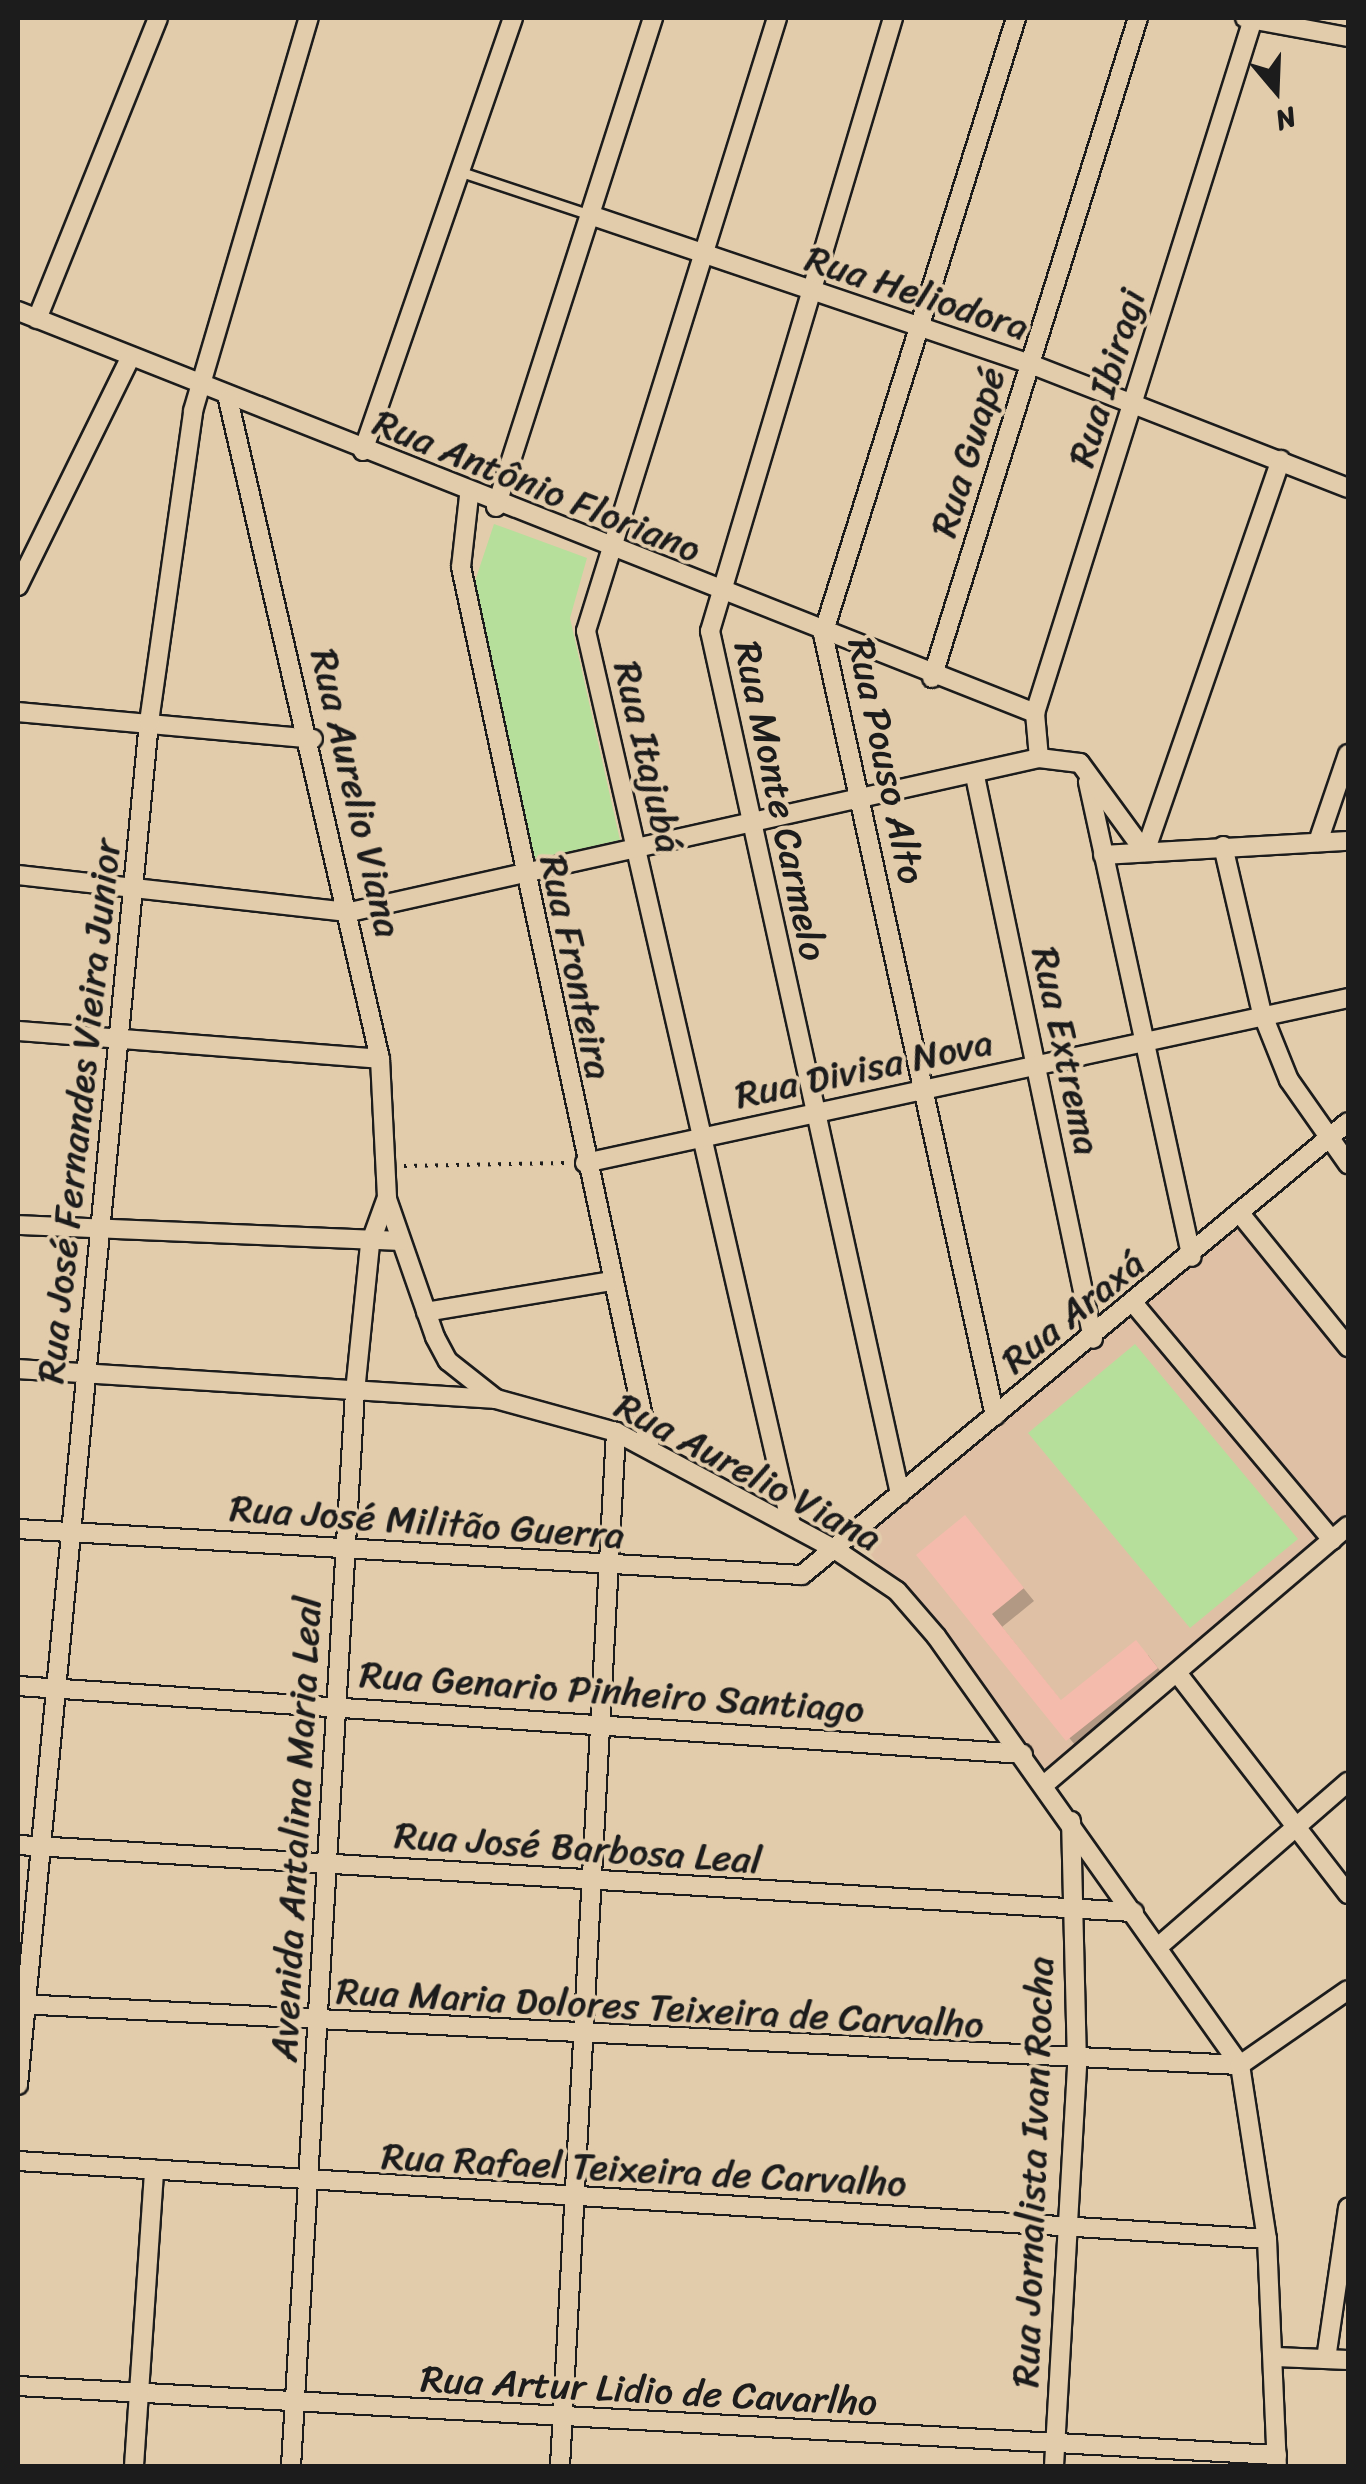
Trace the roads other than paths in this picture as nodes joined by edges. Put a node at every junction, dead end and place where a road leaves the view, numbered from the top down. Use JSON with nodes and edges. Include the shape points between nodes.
{"nodes":[{"id":1,"x":158,"y":18,"type":"edge"},
{"id":2,"x":309,"y":18,"type":"edge"},
{"id":3,"x":513,"y":18,"type":"edge"},
{"id":4,"x":654,"y":18,"type":"edge"},
{"id":5,"x":778,"y":18,"type":"edge"},
{"id":6,"x":894,"y":18,"type":"edge"},
{"id":7,"x":1016,"y":18,"type":"edge"},
{"id":8,"x":1138,"y":18,"type":"edge"},
{"id":9,"x":1249,"y":18,"type":"edge"},
{"id":10,"x":1348,"y":38,"type":"edge"},
{"id":11,"x":461,"y":172,"type":"junction"},
{"id":12,"x":593,"y":216,"type":"junction"},
{"id":13,"x":702,"y":255,"type":"junction"},
{"id":14,"x":812,"y":294,"type":"junction"},
{"id":15,"x":18,"y":311,"type":"edge"},
{"id":16,"x":37,"y":319,"type":"junction"},
{"id":17,"x":918,"y":325,"type":"junction"},
{"id":18,"x":130,"y":358,"type":"junction"},
{"id":19,"x":1030,"y":364,"type":"junction"},
{"id":20,"x":200,"y":385,"type":"junction"},
{"id":21,"x":228,"y":399,"type":"junction"},
{"id":22,"x":1134,"y":402,"type":"junction"},
{"id":23,"x":363,"y":451,"type":"junction"},
{"id":24,"x":1281,"y":460,"type":"junction"},
{"id":25,"x":1348,"y":488,"type":"edge"},
{"id":26,"x":468,"y":496,"type":"junction"},
{"id":27,"x":496,"y":507,"type":"junction"},
{"id":28,"x":607,"y":547,"type":"junction"},
{"id":29,"x":18,"y":586,"type":"edge"},
{"id":30,"x":717,"y":592,"type":"junction"},
{"id":31,"x":822,"y":634,"type":"junction"},
{"id":32,"x":932,"y":678,"type":"junction"},
{"id":33,"x":18,"y":712,"type":"edge"},
{"id":34,"x":1035,"y":713,"type":"junction"},
{"id":35,"x":149,"y":722,"type":"junction"},
{"id":36,"x":313,"y":739,"type":"junction"},
{"id":37,"x":1348,"y":754,"type":"edge"},
{"id":38,"x":1039,"y":758,"type":"junction"},
{"id":39,"x":975,"y":776,"type":"junction"},
{"id":40,"x":1086,"y":777,"type":"junction"},
{"id":41,"x":859,"y":800,"type":"junction"},
{"id":42,"x":750,"y":822,"type":"junction"},
{"id":43,"x":1348,"y":841,"type":"edge"},
{"id":44,"x":1318,"y":842,"type":"junction"},
{"id":45,"x":1223,"y":846,"type":"junction"},
{"id":46,"x":635,"y":848,"type":"junction"},
{"id":47,"x":1145,"y":852,"type":"junction"},
{"id":48,"x":1103,"y":855,"type":"junction"},
{"id":49,"x":523,"y":873,"type":"junction"},
{"id":50,"x":18,"y":875,"type":"edge"},
{"id":51,"x":136,"y":887,"type":"junction"},
{"id":52,"x":350,"y":912,"type":"junction"},
{"id":53,"x":1348,"y":998,"type":"edge"},
{"id":54,"x":1262,"y":1013,"type":"junction"},
{"id":55,"x":18,"y":1030,"type":"edge"},
{"id":56,"x":1145,"y":1039,"type":"junction"},
{"id":57,"x":120,"y":1041,"type":"junction"},
{"id":58,"x":380,"y":1058,"type":"junction"},
{"id":59,"x":1036,"y":1064,"type":"junction"},
{"id":60,"x":925,"y":1090,"type":"junction"},
{"id":61,"x":814,"y":1113,"type":"junction"},
{"id":62,"x":1348,"y":1122,"type":"edge"},
{"id":63,"x":704,"y":1138,"type":"junction"},
{"id":64,"x":1328,"y":1140,"type":"junction"},
{"id":65,"x":584,"y":1163,"type":"junction"},
{"id":66,"x":1348,"y":1164,"type":"edge"},
{"id":67,"x":387,"y":1200,"type":"junction"},
{"id":68,"x":1242,"y":1216,"type":"junction"},
{"id":69,"x":18,"y":1225,"type":"edge"},
{"id":70,"x":100,"y":1232,"type":"junction"},
{"id":71,"x":399,"y":1240,"type":"junction"},
{"id":72,"x":370,"y":1244,"type":"junction"},
{"id":73,"x":1192,"y":1257,"type":"junction"},
{"id":74,"x":612,"y":1281,"type":"junction"},
{"id":75,"x":1135,"y":1304,"type":"junction"},
{"id":76,"x":426,"y":1312,"type":"junction"},
{"id":77,"x":1093,"y":1340,"type":"junction"},
{"id":78,"x":1348,"y":1348,"type":"edge"},
{"id":79,"x":18,"y":1368,"type":"edge"},
{"id":80,"x":85,"y":1374,"type":"junction"},
{"id":81,"x":354,"y":1392,"type":"junction"},
{"id":82,"x":496,"y":1398,"type":"junction"},
{"id":83,"x":994,"y":1416,"type":"junction"},
{"id":84,"x":616,"y":1432,"type":"junction"},
{"id":85,"x":650,"y":1449,"type":"junction"},
{"id":86,"x":900,"y":1494,"type":"junction"},
{"id":87,"x":791,"y":1525,"type":"junction"},
{"id":88,"x":18,"y":1529,"type":"edge"},
{"id":89,"x":69,"y":1532,"type":"junction"},
{"id":90,"x":1343,"y":1534,"type":"edge"},
{"id":91,"x":344,"y":1547,"type":"junction"},
{"id":92,"x":832,"y":1555,"type":"junction"},
{"id":93,"x":607,"y":1567,"type":"junction"},
{"id":94,"x":1178,"y":1674,"type":"junction"},
{"id":95,"x":18,"y":1686,"type":"edge"},
{"id":96,"x":57,"y":1688,"type":"junction"},
{"id":97,"x":336,"y":1704,"type":"junction"},
{"id":98,"x":597,"y":1726,"type":"junction"},
{"id":99,"x":1023,"y":1754,"type":"junction"},
{"id":100,"x":1348,"y":1782,"type":"edge"},
{"id":101,"x":1045,"y":1784,"type":"junction"},
{"id":102,"x":1070,"y":1820,"type":"junction"},
{"id":103,"x":1296,"y":1827,"type":"junction"},
{"id":104,"x":18,"y":1844,"type":"edge"},
{"id":105,"x":42,"y":1846,"type":"junction"},
{"id":106,"x":330,"y":1864,"type":"junction"},
{"id":107,"x":586,"y":1883,"type":"junction"},
{"id":108,"x":1348,"y":1894,"type":"edge"},
{"id":109,"x":1072,"y":1908,"type":"junction"},
{"id":110,"x":1134,"y":1912,"type":"junction"},
{"id":111,"x":1158,"y":1947,"type":"junction"},
{"id":112,"x":1348,"y":1990,"type":"edge"},
{"id":113,"x":21,"y":2005,"type":"edge"},
{"id":114,"x":319,"y":2022,"type":"junction"},
{"id":115,"x":582,"y":2035,"type":"junction"},
{"id":116,"x":1076,"y":2064,"type":"junction"},
{"id":117,"x":1240,"y":2065,"type":"junction"},
{"id":118,"x":18,"y":2084,"type":"edge"},
{"id":119,"x":18,"y":2161,"type":"edge"},
{"id":120,"x":154,"y":2170,"type":"junction"},
{"id":121,"x":306,"y":2182,"type":"junction"},
{"id":122,"x":575,"y":2197,"type":"junction"},
{"id":123,"x":1348,"y":2208,"type":"edge"},
{"id":124,"x":1070,"y":2229,"type":"junction"},
{"id":125,"x":1267,"y":2238,"type":"junction"},
{"id":126,"x":1276,"y":2357,"type":"junction"},
{"id":127,"x":1326,"y":2359,"type":"junction"},
{"id":128,"x":1348,"y":2360,"type":"edge"},
{"id":129,"x":18,"y":2386,"type":"edge"},
{"id":130,"x":139,"y":2394,"type":"junction"},
{"id":131,"x":295,"y":2404,"type":"junction"},
{"id":132,"x":563,"y":2418,"type":"junction"},
{"id":133,"x":1056,"y":2447,"type":"junction"},
{"id":134,"x":1277,"y":2461,"type":"edge"},
{"id":135,"x":134,"y":2466,"type":"edge"},
{"id":136,"x":292,"y":2466,"type":"edge"},
{"id":137,"x":560,"y":2466,"type":"edge"},
{"id":138,"x":1054,"y":2466,"type":"edge"}],
"edges":[{"from":1,"to":16,"type":"street"},
{"from":2,"to":20,"type":"street","name":"Rua José Fernandes Vieira Junior"},
{"from":3,"to":11,"type":"street"},
{"from":4,"to":12,"type":"street"},
{"from":5,"to":13,"type":"street","name":"Rua Itajubá"},
{"from":6,"to":14,"type":"street","name":"Rua Monte Carmelo"},
{"from":7,"to":17,"type":"street","name":"Rua Pouso Alto"},
{"from":8,"to":19,"type":"street","name":"Rua Guapé"},
{"from":9,"to":10,"type":"street"},
{"from":9,"to":22,"type":"street","name":"Rua Ibiragi"},
{"from":11,"to":12,"type":"lane","name":"Rua Heliodora"},
{"from":11,"to":23,"type":"street"},
{"from":12,"to":13,"type":"street","name":"Rua Heliodora"},
{"from":12,"to":27,"type":"street"},
{"from":13,"to":14,"type":"street","name":"Rua Heliodora"},
{"from":13,"to":28,"type":"street","name":"Rua Itajubá"},
{"from":14,"to":17,"type":"street","name":"Rua Heliodora"},
{"from":14,"to":30,"type":"street","name":"Rua Monte Carmelo"},
{"from":15,"to":16,"type":"street","name":"Rua Antônio Floriano"},
{"from":16,"to":18,"type":"street","name":"Rua Antônio Floriano"},
{"from":17,"to":19,"type":"street","name":"Rua Heliodora"},
{"from":17,"to":31,"type":"street","name":"Rua Pouso Alto"},
{"from":18,"to":20,"type":"street","name":"Rua Antônio Floriano"},
{"from":18,"to":29,"type":"street"},
{"from":19,"to":22,"type":"street","name":"Rua Heliodora"},
{"from":19,"to":32,"type":"street","name":"Rua Guapé"},
{"from":20,"to":21,"type":"street","name":"Rua Antônio Floriano"},
{"from":20,"to":35,"type":"street","name":"Rua José Fernandes Vieira Junior"},
{"from":21,"to":23,"type":"street","name":"Rua Antônio Floriano"},
{"from":21,"to":36,"type":"street","name":"Rua Aurelio Viana"},
{"from":22,"to":24,"type":"street","name":"Rua Heliodora"},
{"from":22,"to":34,"type":"street","name":"Rua Ibiragi"},
{"from":23,"to":26,"type":"street","name":"Rua Antônio Floriano"},
{"from":24,"to":25,"type":"street","name":"Rua Heliodora"},
{"from":24,"to":47,"type":"street"},
{"from":26,"to":27,"type":"street","name":"Rua Antônio Floriano"},
{"from":26,"to":49,"type":"street","name":"Rua Fronteira","via":[[461,567]]},
{"from":27,"to":28,"type":"street","name":"Rua Antônio Floriano"},
{"from":28,"to":30,"type":"street","name":"Rua Antônio Floriano"},
{"from":28,"to":46,"type":"street","name":"Rua Itajubá","via":[[586,630]]},
{"from":30,"to":31,"type":"street","name":"Rua Antônio Floriano"},
{"from":30,"to":42,"type":"street","name":"Rua Monte Carmelo","via":[[712,648]]},
{"from":31,"to":32,"type":"street","name":"Rua Antônio Floriano"},
{"from":31,"to":41,"type":"street","name":"Rua Pouso Alto"},
{"from":32,"to":34,"type":"street","name":"Rua Antônio Floriano"},
{"from":33,"to":35,"type":"street"},
{"from":34,"to":38,"type":"street","name":"Rua Ibiragi"},
{"from":35,"to":36,"type":"street"},
{"from":35,"to":51,"type":"street","name":"Rua José Fernandes Vieira Junior"},
{"from":36,"to":52,"type":"street","name":"Rua Aurelio Viana"},
{"from":37,"to":44,"type":"street"},
{"from":38,"to":39,"type":"street"},
{"from":38,"to":40,"type":"street","via":[[1080,764]]},
{"from":39,"to":41,"type":"street"},
{"from":39,"to":59,"type":"street","name":"Rua Extrema"},
{"from":40,"to":47,"type":"street"},
{"from":40,"to":48,"type":"street"},
{"from":41,"to":42,"type":"street"},
{"from":41,"to":60,"type":"street","name":"Rua Pouso Alto"},
{"from":42,"to":46,"type":"street"},
{"from":42,"to":61,"type":"street","name":"Rua Monte Carmelo"},
{"from":43,"to":44,"type":"street"},
{"from":44,"to":45,"type":"street"},
{"from":45,"to":47,"type":"street"},
{"from":45,"to":54,"type":"street"},
{"from":46,"to":49,"type":"street"},
{"from":46,"to":63,"type":"street","name":"Rua Itajubá"},
{"from":47,"to":48,"type":"street"},
{"from":48,"to":56,"type":"street"},
{"from":49,"to":52,"type":"street"},
{"from":49,"to":65,"type":"street","name":"Rua Fronteira"},
{"from":50,"to":51,"type":"street"},
{"from":51,"to":52,"type":"street"},
{"from":51,"to":57,"type":"street","name":"Rua José Fernandes Vieira Junior"},
{"from":52,"to":58,"type":"street","name":"Rua Aurelio Viana"},
{"from":53,"to":54,"type":"street","name":"Rua Divisa Nova"},
{"from":54,"to":56,"type":"street","name":"Rua Divisa Nova"},
{"from":54,"to":64,"type":"street"},
{"from":55,"to":57,"type":"street"},
{"from":56,"to":59,"type":"street","name":"Rua Divisa Nova"},
{"from":56,"to":73,"type":"street"},
{"from":57,"to":58,"type":"street"},
{"from":57,"to":70,"type":"street","name":"Rua José Fernandes Vieira Junior"},
{"from":58,"to":67,"type":"street","name":"Rua Aurelio Viana"},
{"from":59,"to":60,"type":"street","name":"Rua Divisa Nova"},
{"from":59,"to":77,"type":"street","name":"Rua Extrema"},
{"from":60,"to":61,"type":"street","name":"Rua Divisa Nova"},
{"from":60,"to":83,"type":"street","name":"Rua Pouso Alto"},
{"from":61,"to":63,"type":"street","name":"Rua Divisa Nova"},
{"from":61,"to":86,"type":"street","name":"Rua Monte Carmelo"},
{"from":62,"to":64,"type":"street","name":"Rua Araxá"},
{"from":63,"to":65,"type":"street","name":"Rua Divisa Nova"},
{"from":63,"to":87,"type":"street","name":"Rua Itajubá"},
{"from":64,"to":66,"type":"street"},
{"from":64,"to":68,"type":"street","name":"Rua Araxá"},
{"from":65,"to":74,"type":"street","name":"Rua Fronteira"},
{"from":67,"to":71,"type":"street","name":"Rua Aurelio Viana"},
{"from":67,"to":72,"type":"street","name":"Avenida Antalina Maria Leal"},
{"from":68,"to":73,"type":"street","name":"Rua Araxá"},
{"from":68,"to":78,"type":"street"},
{"from":69,"to":70,"type":"street"},
{"from":70,"to":72,"type":"street"},
{"from":70,"to":80,"type":"street","name":"Rua José Fernandes Vieira Junior"},
{"from":71,"to":72,"type":"street"},
{"from":71,"to":76,"type":"street","name":"Rua Aurelio Viana"},
{"from":72,"to":81,"type":"street","name":"Avenida Antalina Maria Leal"},
{"from":73,"to":75,"type":"street","name":"Rua Araxá"},
{"from":74,"to":76,"type":"street"},
{"from":74,"to":85,"type":"street","name":"Rua Fronteira"},
{"from":75,"to":77,"type":"street","name":"Rua Araxá"},
{"from":75,"to":90,"type":"street"},
{"from":76,"to":82,"type":"street","name":"Rua Aurelio Viana","via":[[448,1361]]},
{"from":77,"to":83,"type":"street","name":"Rua Araxá"},
{"from":79,"to":80,"type":"street"},
{"from":80,"to":81,"type":"street"},
{"from":80,"to":89,"type":"street","name":"Rua José Fernandes Vieira Junior"},
{"from":81,"to":82,"type":"street"},
{"from":81,"to":91,"type":"street","name":"Avenida Antalina Maria Leal"},
{"from":82,"to":84,"type":"street","name":"Rua Aurelio Viana"},
{"from":83,"to":86,"type":"street","name":"Rua Araxá"},
{"from":84,"to":85,"type":"street","name":"Rua Aurelio Viana"},
{"from":84,"to":93,"type":"street"},
{"from":85,"to":87,"type":"street","name":"Rua Aurelio Viana"},
{"from":86,"to":92,"type":"street","name":"Rua Araxá"},
{"from":87,"to":92,"type":"street","name":"Rua Aurelio Viana"},
{"from":88,"to":89,"type":"street","name":"Rua José Militão Guerra"},
{"from":89,"to":91,"type":"street","name":"Rua José Militão Guerra"},
{"from":89,"to":96,"type":"street","name":"Rua José Fernandes Vieira Junior"},
{"from":90,"to":94,"type":"street"},
{"from":91,"to":93,"type":"street","name":"Rua José Militão Guerra"},
{"from":91,"to":97,"type":"street","name":"Avenida Antalina Maria Leal"},
{"from":92,"to":93,"type":"street","name":"Rua José Militão Guerra","via":[[784,1575]]},
{"from":92,"to":99,"type":"street","name":"Rua Aurelio Viana","via":[[910,1604]]},
{"from":93,"to":98,"type":"street"},
{"from":94,"to":101,"type":"street"},
{"from":94,"to":103,"type":"street"},
{"from":95,"to":96,"type":"street","name":"Rua Genario Pinheiro Santiago"},
{"from":96,"to":97,"type":"street","name":"Rua Genario Pinheiro Santiago"},
{"from":96,"to":105,"type":"street","name":"Rua José Fernandes Vieira Junior"},
{"from":97,"to":98,"type":"street","name":"Rua Genario Pinheiro Santiago"},
{"from":97,"to":106,"type":"street","name":"Avenida Antalina Maria Leal"},
{"from":98,"to":99,"type":"street","name":"Rua Genario Pinheiro Santiago"},
{"from":98,"to":107,"type":"street"},
{"from":99,"to":101,"type":"street","name":"Rua Aurelio Viana"},
{"from":100,"to":103,"type":"street"},
{"from":101,"to":102,"type":"street","name":"Rua Aurelio Viana"},
{"from":102,"to":109,"type":"street","name":"Rua Jornalista Ivan Rocha"},
{"from":102,"to":110,"type":"street","name":"Rua Aurelio Viana"},
{"from":103,"to":108,"type":"street"},
{"from":103,"to":111,"type":"street"},
{"from":104,"to":105,"type":"street","name":"Rua José Barbosa Leal"},
{"from":105,"to":106,"type":"street","name":"Rua José Barbosa Leal"},
{"from":105,"to":113,"type":"street","name":"Rua José Fernandes Vieira Junior"},
{"from":106,"to":107,"type":"street","name":"Rua José Barbosa Leal"},
{"from":106,"to":114,"type":"street","name":"Avenida Antalina Maria Leal"},
{"from":107,"to":109,"type":"street","name":"Rua José Barbosa Leal"},
{"from":107,"to":115,"type":"street"},
{"from":109,"to":110,"type":"street","name":"Rua José Barbosa Leal"},
{"from":109,"to":116,"type":"street","name":"Rua Jornalista Ivan Rocha"},
{"from":110,"to":111,"type":"street","name":"Rua Aurelio Viana"},
{"from":111,"to":117,"type":"street","name":"Rua Aurelio Viana"},
{"from":112,"to":117,"type":"street"},
{"from":113,"to":114,"type":"street","name":"Rua Maria Dolores Teixeira de Carvalho"},
{"from":113,"to":118,"type":"street","name":"Rua José Fernandes Vieira Junior"},
{"from":114,"to":115,"type":"street","name":"Rua Maria Dolores Teixeira de Carvalho"},
{"from":114,"to":121,"type":"street","name":"Avenida Antalina Maria Leal"},
{"from":115,"to":116,"type":"street","name":"Rua Maria Dolores Teixeira de Carvalho"},
{"from":115,"to":122,"type":"street"},
{"from":116,"to":117,"type":"street","name":"Rua Maria Dolores Teixeira de Carvalho"},
{"from":116,"to":124,"type":"street","name":"Rua Jornalista Ivan Rocha"},
{"from":117,"to":125,"type":"street"},
{"from":119,"to":120,"type":"street","name":"Rua Rafael Teixeira de Carvalho"},
{"from":120,"to":121,"type":"street","name":"Rua Rafael Teixeira de Carvalho"},
{"from":120,"to":130,"type":"street"},
{"from":121,"to":122,"type":"street","name":"Rua Rafael Teixeira de Carvalho"},
{"from":121,"to":131,"type":"street","name":"Avenida Antalina Maria Leal"},
{"from":122,"to":124,"type":"street","name":"Rua Rafael Teixeira de Carvalho"},
{"from":122,"to":132,"type":"street"},
{"from":123,"to":127,"type":"street"},
{"from":124,"to":125,"type":"street","name":"Rua Rafael Teixeira de Carvalho"},
{"from":124,"to":133,"type":"street","name":"Rua Jornalista Ivan Rocha"},
{"from":125,"to":126,"type":"street"},
{"from":126,"to":127,"type":"street"},
{"from":126,"to":134,"type":"street"},
{"from":127,"to":128,"type":"street"},
{"from":129,"to":130,"type":"street","name":"Rua Artur Lidio de Cavarlho"},
{"from":130,"to":131,"type":"street","name":"Rua Artur Lidio de Cavarlho"},
{"from":130,"to":135,"type":"street"},
{"from":131,"to":132,"type":"street","name":"Rua Artur Lidio de Cavarlho"},
{"from":131,"to":136,"type":"street","name":"Avenida Antalina Maria Leal"},
{"from":132,"to":133,"type":"street","name":"Rua Artur Lidio de Cavarlho"},
{"from":132,"to":137,"type":"street"},
{"from":133,"to":134,"type":"street","name":"Rua Artur Lidio de Cavarlho"},
{"from":133,"to":138,"type":"street","name":"Rua Jornalista Ivan Rocha"}]}
